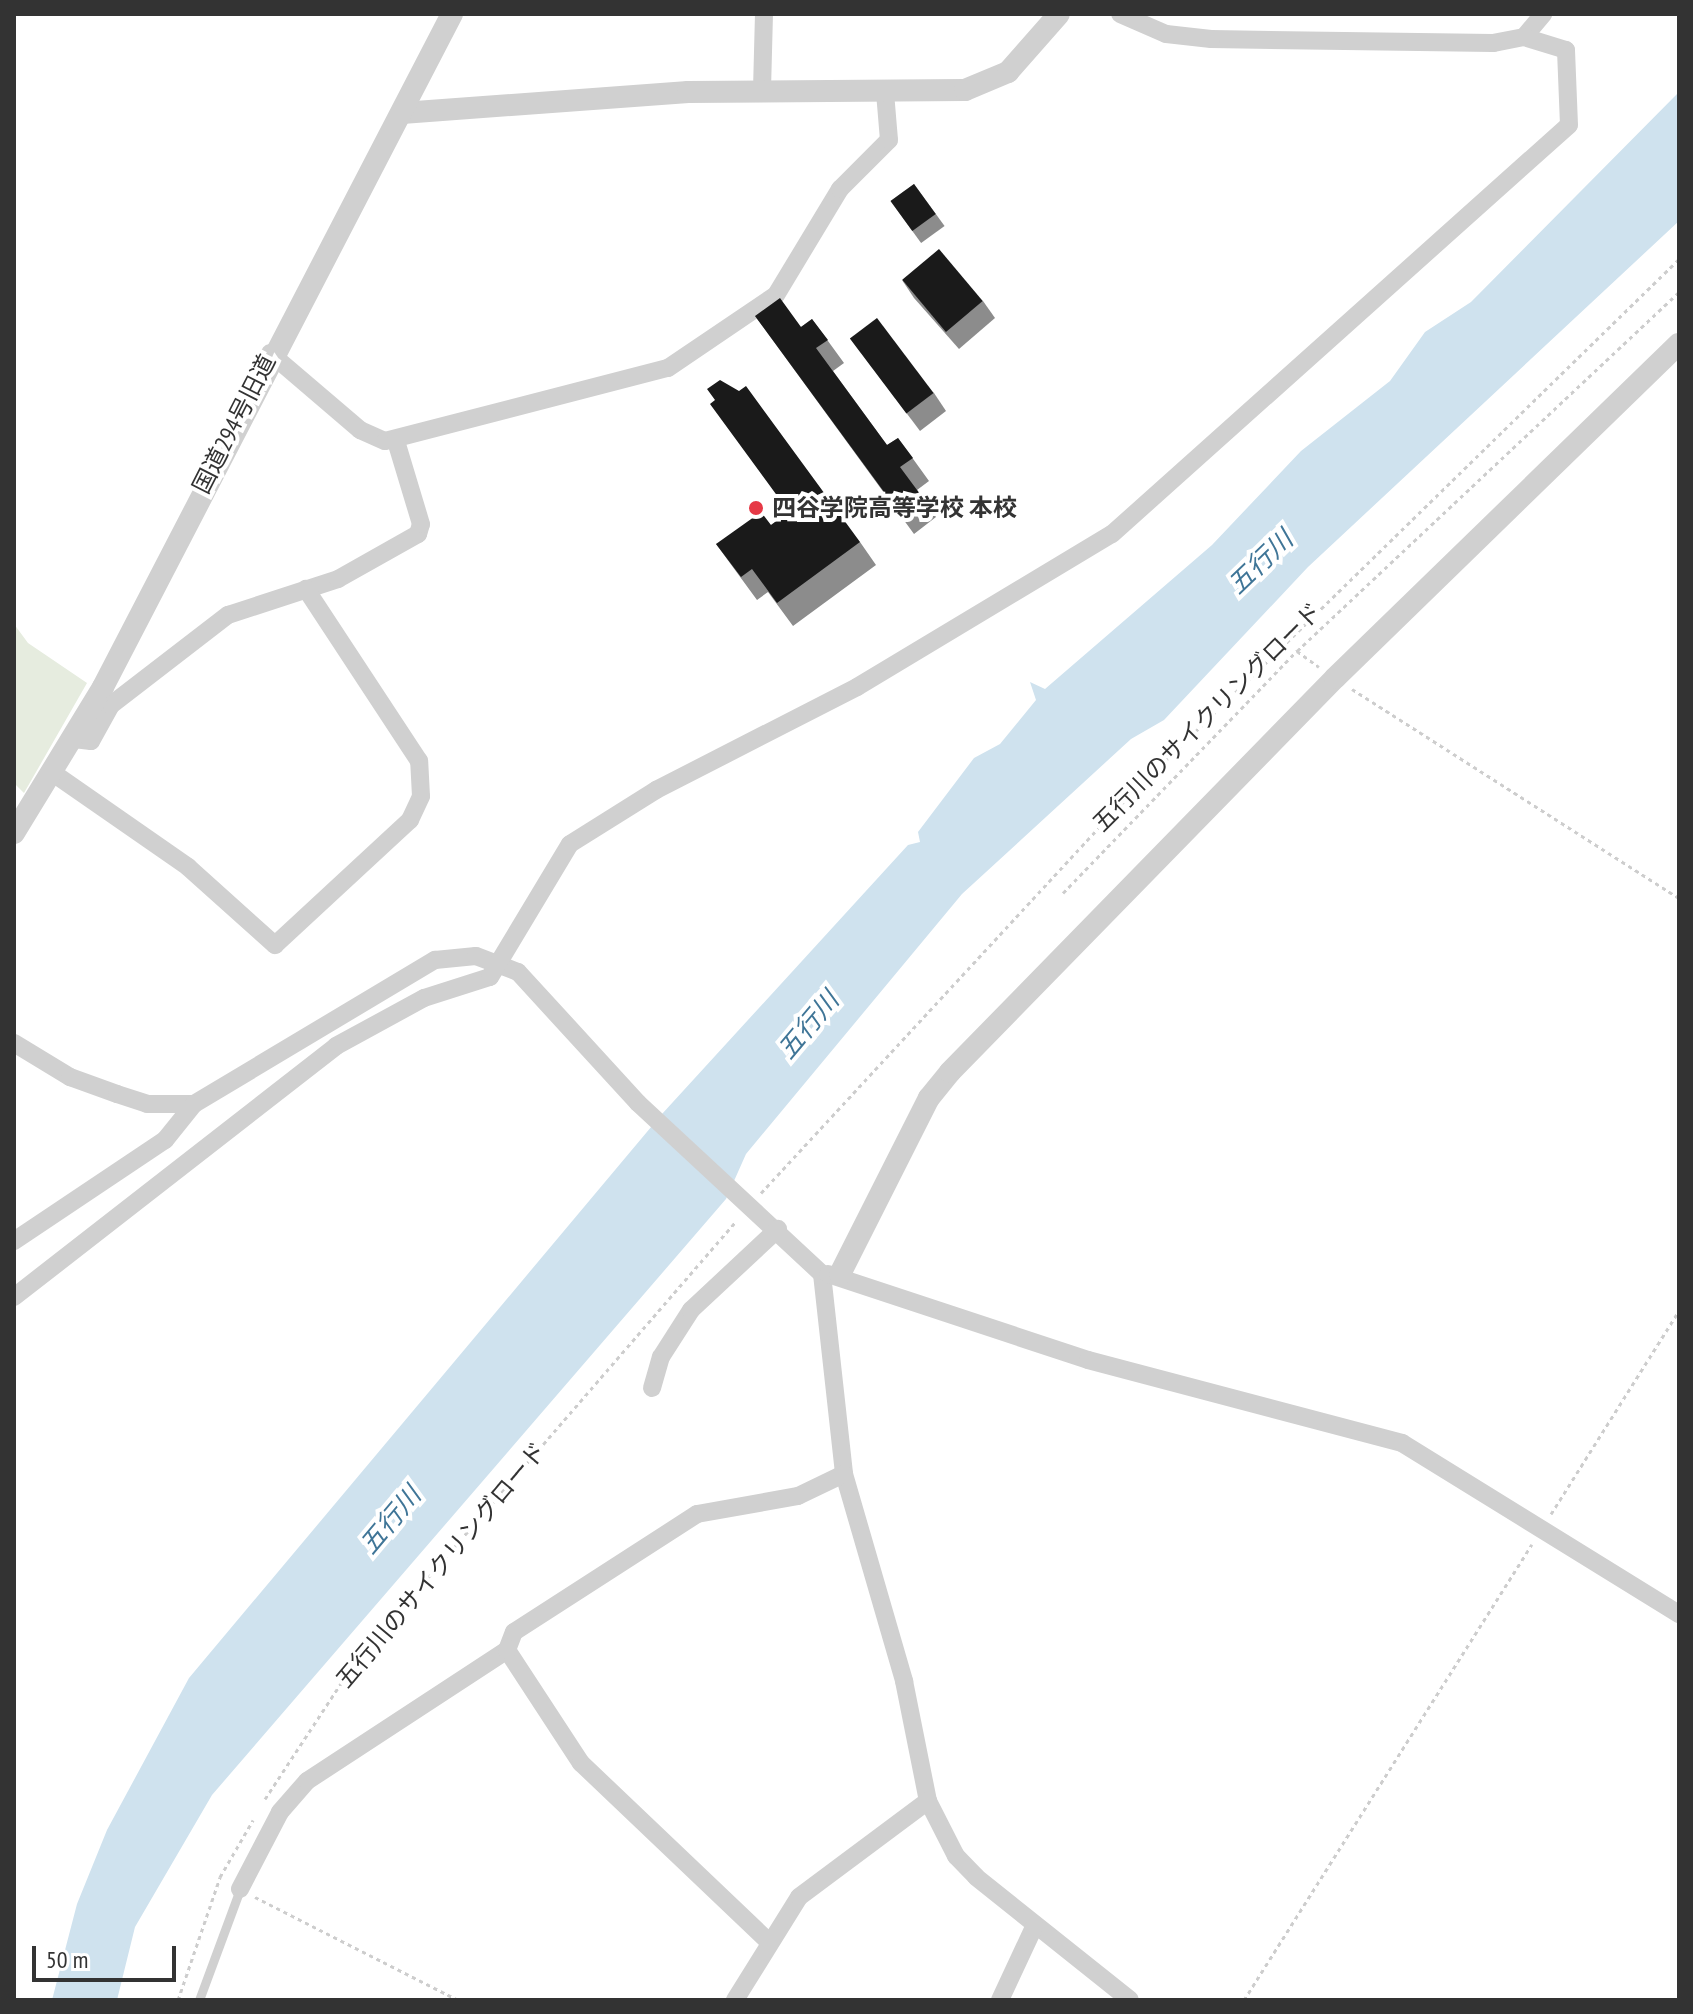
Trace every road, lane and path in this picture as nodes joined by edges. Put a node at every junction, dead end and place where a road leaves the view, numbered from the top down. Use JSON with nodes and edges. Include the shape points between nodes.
{"nodes":[{"id":1,"x":452,"y":14,"type":"edge"},
{"id":2,"x":764,"y":14,"type":"edge"},
{"id":3,"x":1059,"y":14,"type":"edge"},
{"id":4,"x":1120,"y":14,"type":"edge"},
{"id":5,"x":1543,"y":14,"type":"edge"},
{"id":6,"x":1524,"y":37,"type":"junction"},
{"id":7,"x":762,"y":90,"type":"junction"},
{"id":8,"x":885,"y":92,"type":"junction"},
{"id":9,"x":402,"y":113,"type":"junction"},
{"id":10,"x":1679,"y":259,"type":"edge"},
{"id":11,"x":1679,"y":292,"type":"edge"},
{"id":12,"x":1679,"y":344,"type":"edge"},
{"id":13,"x":270,"y":353,"type":"junction"},
{"id":14,"x":396,"y":441,"type":"junction"},
{"id":15,"x":306,"y":589,"type":"junction"},
{"id":16,"x":1297,"y":651,"type":"junction"},
{"id":17,"x":1335,"y":678,"type":"junction"},
{"id":18,"x":74,"y":739,"type":"junction"},
{"id":19,"x":53,"y":773,"type":"junction"},
{"id":20,"x":14,"y":833,"type":"edge"},
{"id":21,"x":1063,"y":893,"type":"dead end"},
{"id":22,"x":1679,"y":898,"type":"edge"},
{"id":23,"x":505,"y":961,"type":"junction"},
{"id":24,"x":14,"y":1043,"type":"edge"},
{"id":25,"x":194,"y":1104,"type":"junction"},
{"id":26,"x":749,"y":1203,"type":"junction"},
{"id":27,"x":778,"y":1229,"type":"junction"},
{"id":28,"x":14,"y":1241,"type":"edge"},
{"id":29,"x":831,"y":1274,"type":"junction"},
{"id":30,"x":14,"y":1297,"type":"edge"},
{"id":31,"x":1679,"y":1311,"type":"edge"},
{"id":32,"x":652,"y":1388,"type":"dead end"},
{"id":33,"x":844,"y":1474,"type":"junction"},
{"id":34,"x":1542,"y":1527,"type":"junction"},
{"id":35,"x":1679,"y":1614,"type":"edge"},
{"id":36,"x":507,"y":1650,"type":"junction"},
{"id":37,"x":928,"y":1801,"type":"junction"},
{"id":38,"x":240,"y":1889,"type":"junction"},
{"id":39,"x":1034,"y":1927,"type":"junction"},
{"id":40,"x":770,"y":1943,"type":"junction"},
{"id":41,"x":178,"y":2000,"type":"edge"},
{"id":42,"x":199,"y":2000,"type":"edge"},
{"id":43,"x":458,"y":2000,"type":"edge"},
{"id":44,"x":735,"y":2000,"type":"edge"},
{"id":45,"x":1000,"y":2000,"type":"edge"},
{"id":46,"x":1130,"y":2000,"type":"edge"},
{"id":47,"x":1244,"y":2000,"type":"edge"}],
"edges":[{"from":1,"to":9,"type":"street","name":"国道294号旧道"},
{"from":2,"to":7,"type":"street"},
{"from":3,"to":8,"type":"street","via":[[1027,56],[988,84]]},
{"from":4,"to":6,"type":"street","via":[[1166,34],[1211,39],[1493,43]]},
{"from":5,"to":6,"type":"street"},
{"from":6,"to":23,"type":"street","via":[[1566,50],[1569,125],[1112,534],[857,687],[656,790],[570,844],[531,900]]},
{"from":7,"to":8,"type":"street"},
{"from":7,"to":9,"type":"street"},
{"from":8,"to":14,"type":"street","via":[[889,140],[840,189],[776,295],[637,381]]},
{"from":9,"to":13,"type":"street","name":"国道294号旧道"},
{"from":10,"to":26,"type":"path","name":"五行川のサイクリングロード","via":[[1137,787]]},
{"from":11,"to":16,"type":"path"},
{"from":12,"to":17,"type":"street"},
{"from":13,"to":14,"type":"street","via":[[360,430]]},
{"from":13,"to":18,"type":"street","name":"国道294号旧道"},
{"from":14,"to":15,"type":"street","via":[[421,529],[382,558]]},
{"from":15,"to":18,"type":"street","via":[[222,619],[111,705],[91,741]]},
{"from":15,"to":19,"type":"street","via":[[419,761],[422,788],[410,820],[275,945],[188,867]]},
{"from":16,"to":17,"type":"path"},
{"from":16,"to":21,"type":"path"},
{"from":17,"to":22,"type":"path"},
{"from":17,"to":29,"type":"street","via":[[950,1072],[929,1098]]},
{"from":18,"to":19,"type":"street","name":"国道294号旧道"},
{"from":19,"to":20,"type":"street","name":"国道294号旧道"},
{"from":23,"to":25,"type":"street","via":[[435,960]]},
{"from":23,"to":26,"type":"street","via":[[638,1103]]},
{"from":23,"to":30,"type":"street","via":[[490,977],[424,998],[336,1046]]},
{"from":24,"to":25,"type":"street","via":[[70,1077],[117,1094],[147,1104]]},
{"from":25,"to":28,"type":"street","via":[[165,1140]]},
{"from":26,"to":27,"type":"street"},
{"from":26,"to":41,"type":"path","name":"五行川のサイクリングロード","via":[[355,1662],[220,1877]]},
{"from":27,"to":29,"type":"street"},
{"from":27,"to":32,"type":"street","via":[[691,1310],[661,1357]]},
{"from":29,"to":33,"type":"street"},
{"from":29,"to":34,"type":"street","via":[[1088,1360],[1402,1443]]},
{"from":31,"to":34,"type":"path"},
{"from":33,"to":36,"type":"street","via":[[798,1496],[697,1514],[514,1632]]},
{"from":33,"to":37,"type":"street","via":[[904,1681]]},
{"from":34,"to":35,"type":"street"},
{"from":34,"to":47,"type":"path"},
{"from":36,"to":38,"type":"street","via":[[307,1781],[280,1812]]},
{"from":36,"to":40,"type":"street","via":[[581,1763]]},
{"from":37,"to":39,"type":"street","via":[[956,1856]]},
{"from":37,"to":40,"type":"street","via":[[799,1897]]},
{"from":38,"to":42,"type":"lane"},
{"from":38,"to":43,"type":"path"},
{"from":39,"to":45,"type":"street"},
{"from":39,"to":46,"type":"street"},
{"from":40,"to":44,"type":"street"}]}
